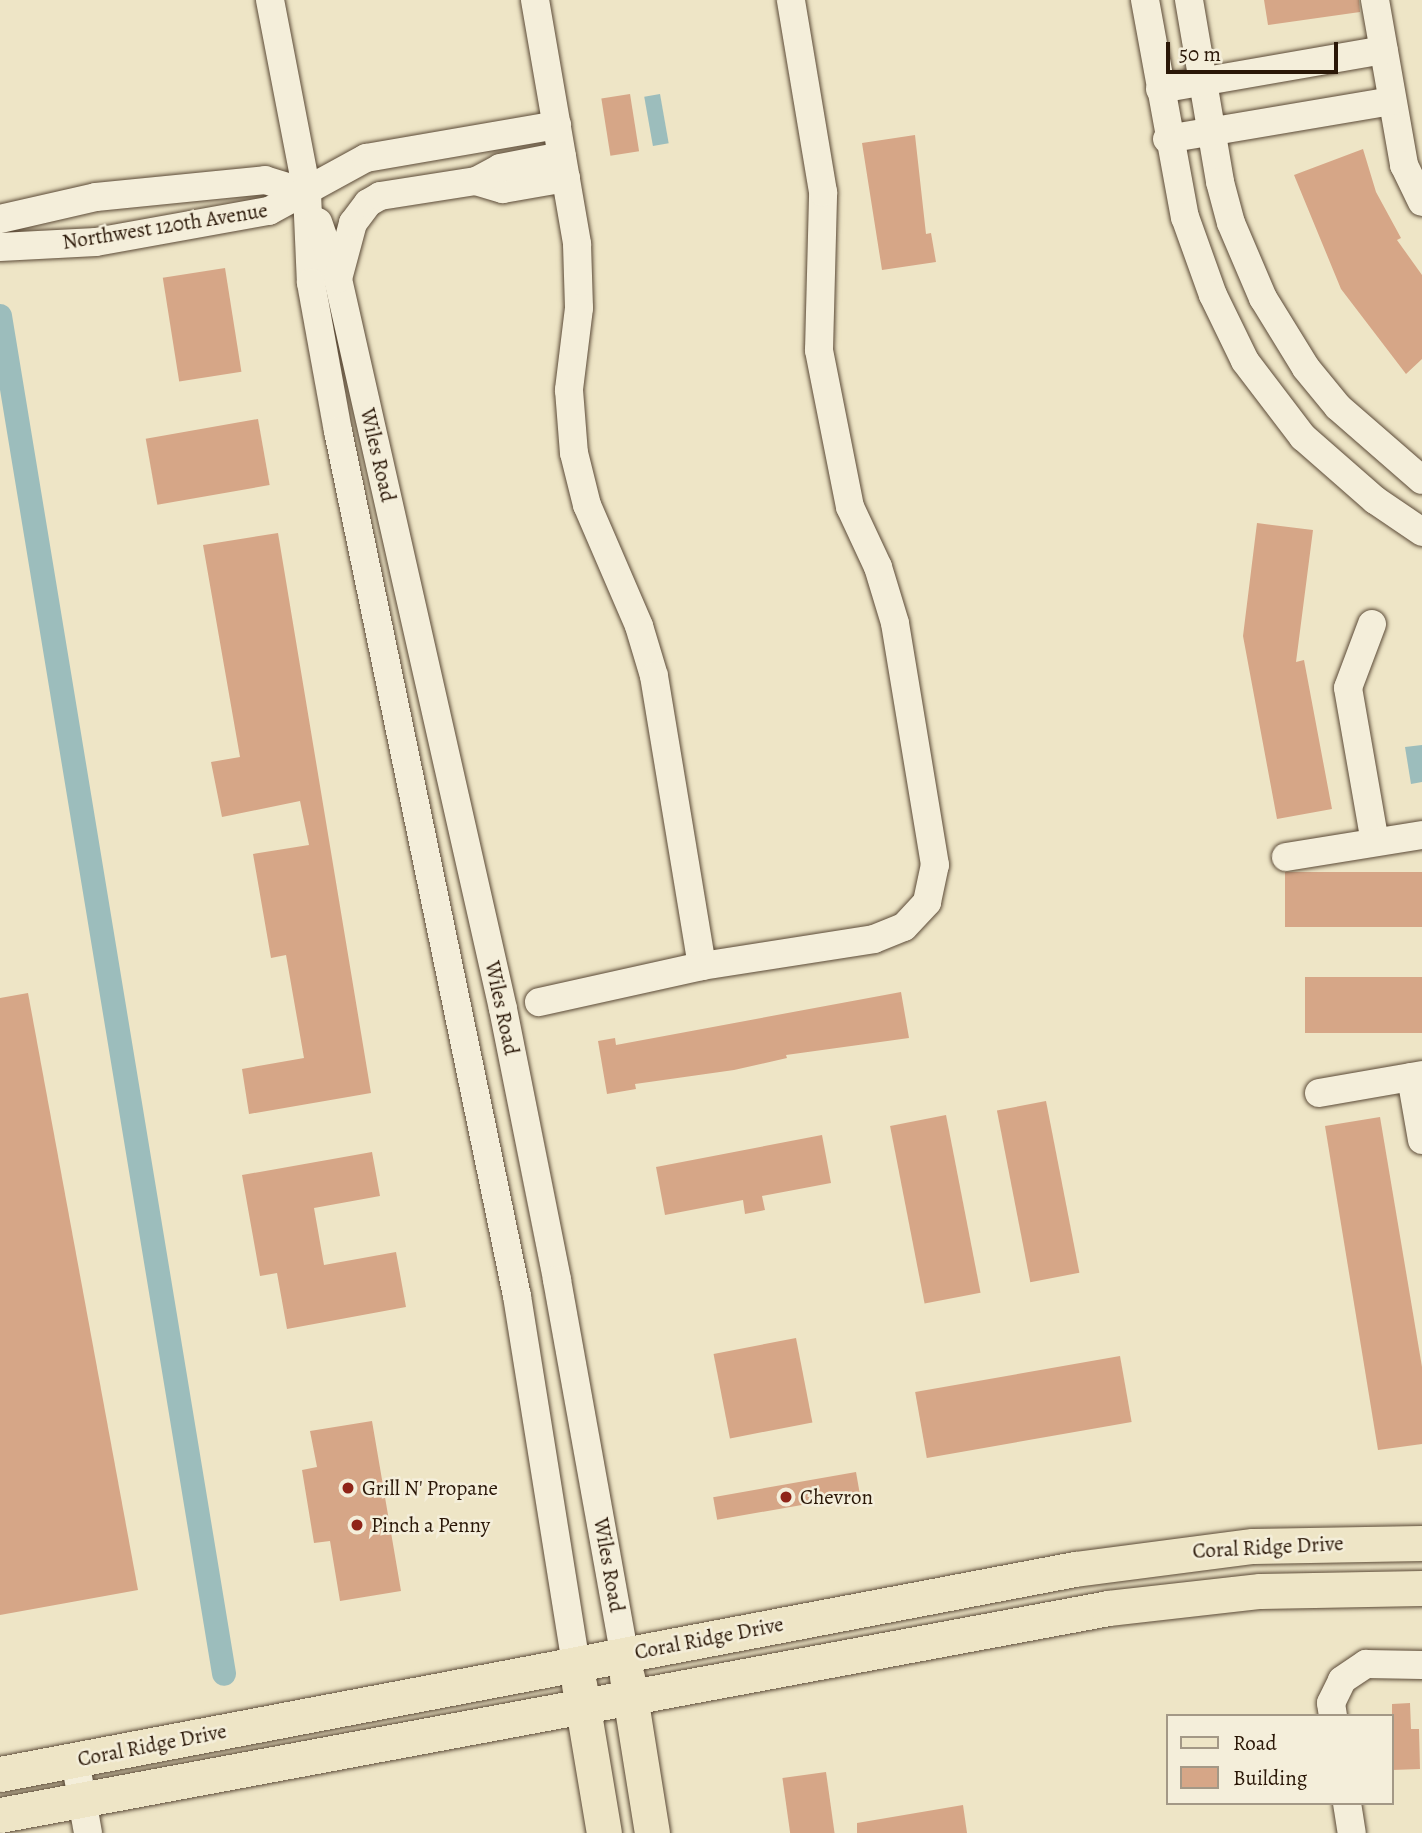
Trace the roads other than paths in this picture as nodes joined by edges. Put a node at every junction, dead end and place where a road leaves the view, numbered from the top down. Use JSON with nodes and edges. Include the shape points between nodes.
{"nodes":[{"id":1,"x":270,"y":0,"type":"edge"},
{"id":2,"x":535,"y":0,"type":"edge"},
{"id":3,"x":791,"y":0,"type":"edge"},
{"id":4,"x":1145,"y":0,"type":"edge"},
{"id":5,"x":1189,"y":0,"type":"edge"},
{"id":6,"x":1375,"y":0,"type":"edge"},
{"id":7,"x":1384,"y":50,"type":"junction"},
{"id":8,"x":1202,"y":82,"type":"junction"},
{"id":9,"x":1160,"y":89,"type":"junction"},
{"id":10,"x":1392,"y":101,"type":"junction"},
{"id":11,"x":557,"y":125,"type":"junction"},
{"id":12,"x":1211,"y":132,"type":"junction"},
{"id":13,"x":507,"y":133,"type":"junction"},
{"id":14,"x":1167,"y":139,"type":"junction"},
{"id":15,"x":514,"y":165,"type":"junction"},
{"id":16,"x":564,"y":167,"type":"junction"},
{"id":17,"x":476,"y":181,"type":"junction"},
{"id":18,"x":307,"y":193,"type":"junction"},
{"id":19,"x":1422,"y":202,"type":"edge"},
{"id":20,"x":0,"y":219,"type":"edge"},
{"id":21,"x":0,"y":247,"type":"edge"},
{"id":22,"x":338,"y":279,"type":"junction"},
{"id":23,"x":1422,"y":480,"type":"edge"},
{"id":24,"x":1422,"y":532,"type":"edge"},
{"id":25,"x":1372,"y":624,"type":"dead end"},
{"id":26,"x":1422,"y":835,"type":"edge"},
{"id":27,"x":1375,"y":842,"type":"junction"},
{"id":28,"x":1286,"y":857,"type":"dead end"},
{"id":29,"x":702,"y":966,"type":"junction"},
{"id":30,"x":539,"y":1002,"type":"dead end"},
{"id":31,"x":1416,"y":1076,"type":"edge"},
{"id":32,"x":1319,"y":1093,"type":"dead end"},
{"id":33,"x":1422,"y":1140,"type":"edge"},
{"id":34,"x":1422,"y":1543,"type":"edge"},
{"id":35,"x":1422,"y":1588,"type":"edge"},
{"id":36,"x":624,"y":1654,"type":"junction"},
{"id":37,"x":576,"y":1664,"type":"junction"},
{"id":38,"x":1422,"y":1665,"type":"edge"},
{"id":39,"x":631,"y":1698,"type":"junction"},
{"id":40,"x":583,"y":1707,"type":"junction"},
{"id":41,"x":1333,"y":1714,"type":"edge"},
{"id":42,"x":75,"y":1760,"type":"junction"},
{"id":43,"x":0,"y":1774,"type":"edge"},
{"id":44,"x":1347,"y":1805,"type":"edge"},
{"id":45,"x":0,"y":1815,"type":"edge"},
{"id":46,"x":85,"y":1816,"type":"edge"},
{"id":47,"x":604,"y":1833,"type":"edge"},
{"id":48,"x":652,"y":1833,"type":"edge"},
{"id":49,"x":1352,"y":1833,"type":"edge"}],
"edges":[{"from":1,"to":18,"type":"street","name":"Wiles Road"},
{"from":2,"to":11,"type":"street"},
{"from":3,"to":29,"type":"street","via":[[823,192],[819,350],[850,507],[878,567],[895,623],[936,865],[927,902],[904,927],[874,939]]},
{"from":4,"to":9,"type":"street"},
{"from":5,"to":8,"type":"street"},
{"from":6,"to":7,"type":"street"},
{"from":7,"to":8,"type":"street"},
{"from":7,"to":10,"type":"street"},
{"from":8,"to":9,"type":"street"},
{"from":8,"to":12,"type":"street"},
{"from":9,"to":14,"type":"street"},
{"from":10,"to":12,"type":"street"},
{"from":10,"to":19,"type":"street","via":[[1404,165]]},
{"from":11,"to":13,"type":"street"},
{"from":11,"to":16,"type":"street"},
{"from":12,"to":14,"type":"street"},
{"from":12,"to":23,"type":"street","via":[[1231,223],[1263,298],[1306,368],[1338,407]]},
{"from":13,"to":15,"type":"street"},
{"from":13,"to":18,"type":"street","via":[[366,159]]},
{"from":14,"to":24,"type":"street","via":[[1185,217],[1213,295],[1245,361],[1303,437],[1375,500]]},
{"from":15,"to":16,"type":"street"},
{"from":15,"to":17,"type":"street"},
{"from":16,"to":17,"type":"street","via":[[502,189]]},
{"from":16,"to":29,"type":"street","via":[[577,244],[579,308],[569,390],[574,453],[587,505],[639,626],[654,676]]},
{"from":17,"to":22,"type":"street","via":[[393,192],[368,203],[352,223]]},
{"from":18,"to":20,"type":"street","name":"Northwest 120th Avenue","via":[[265,180],[89,198]]},
{"from":18,"to":21,"type":"street","name":"Northwest 120th Avenue","via":[[269,211],[96,242]]},
{"from":18,"to":22,"type":"street","name":"Wiles Road"},
{"from":18,"to":37,"type":"street","name":"Wiles Road","via":[[312,284],[338,431],[517,1296]]},
{"from":22,"to":36,"type":"street","name":"Wiles Road","via":[[503,1009]]},
{"from":25,"to":27,"type":"street","via":[[1348,688]]},
{"from":26,"to":27,"type":"street"},
{"from":27,"to":28,"type":"street"},
{"from":29,"to":30,"type":"street"},
{"from":31,"to":32,"type":"street"},
{"from":31,"to":33,"type":"street"},
{"from":34,"to":36,"type":"main road","name":"Coral Ridge Drive","via":[[1253,1546],[1144,1558]]},
{"from":35,"to":39,"type":"main road","name":"Coral Ridge Drive","via":[[1322,1587],[1140,1603]]},
{"from":36,"to":37,"type":"main road","name":"Coral Ridge Drive"},
{"from":36,"to":39,"type":"main road","name":"Wiles Road"},
{"from":37,"to":40,"type":"main road","name":"Wiles Road"},
{"from":37,"to":42,"type":"main road","name":"Coral Ridge Drive"},
{"from":38,"to":41,"type":"street","via":[[1366,1664],[1342,1680],[1331,1703]]},
{"from":39,"to":40,"type":"main road","name":"Coral Ridge Drive"},
{"from":39,"to":48,"type":"main road","name":"Wiles Road"},
{"from":40,"to":46,"type":"main road","name":"Coral Ridge Drive"},
{"from":40,"to":47,"type":"main road","name":"Wiles Road"},
{"from":42,"to":43,"type":"main road","name":"Coral Ridge Drive"},
{"from":42,"to":46,"type":"street"},
{"from":44,"to":49,"type":"street"},
{"from":45,"to":46,"type":"main road","name":"Coral Ridge Drive"}]}
